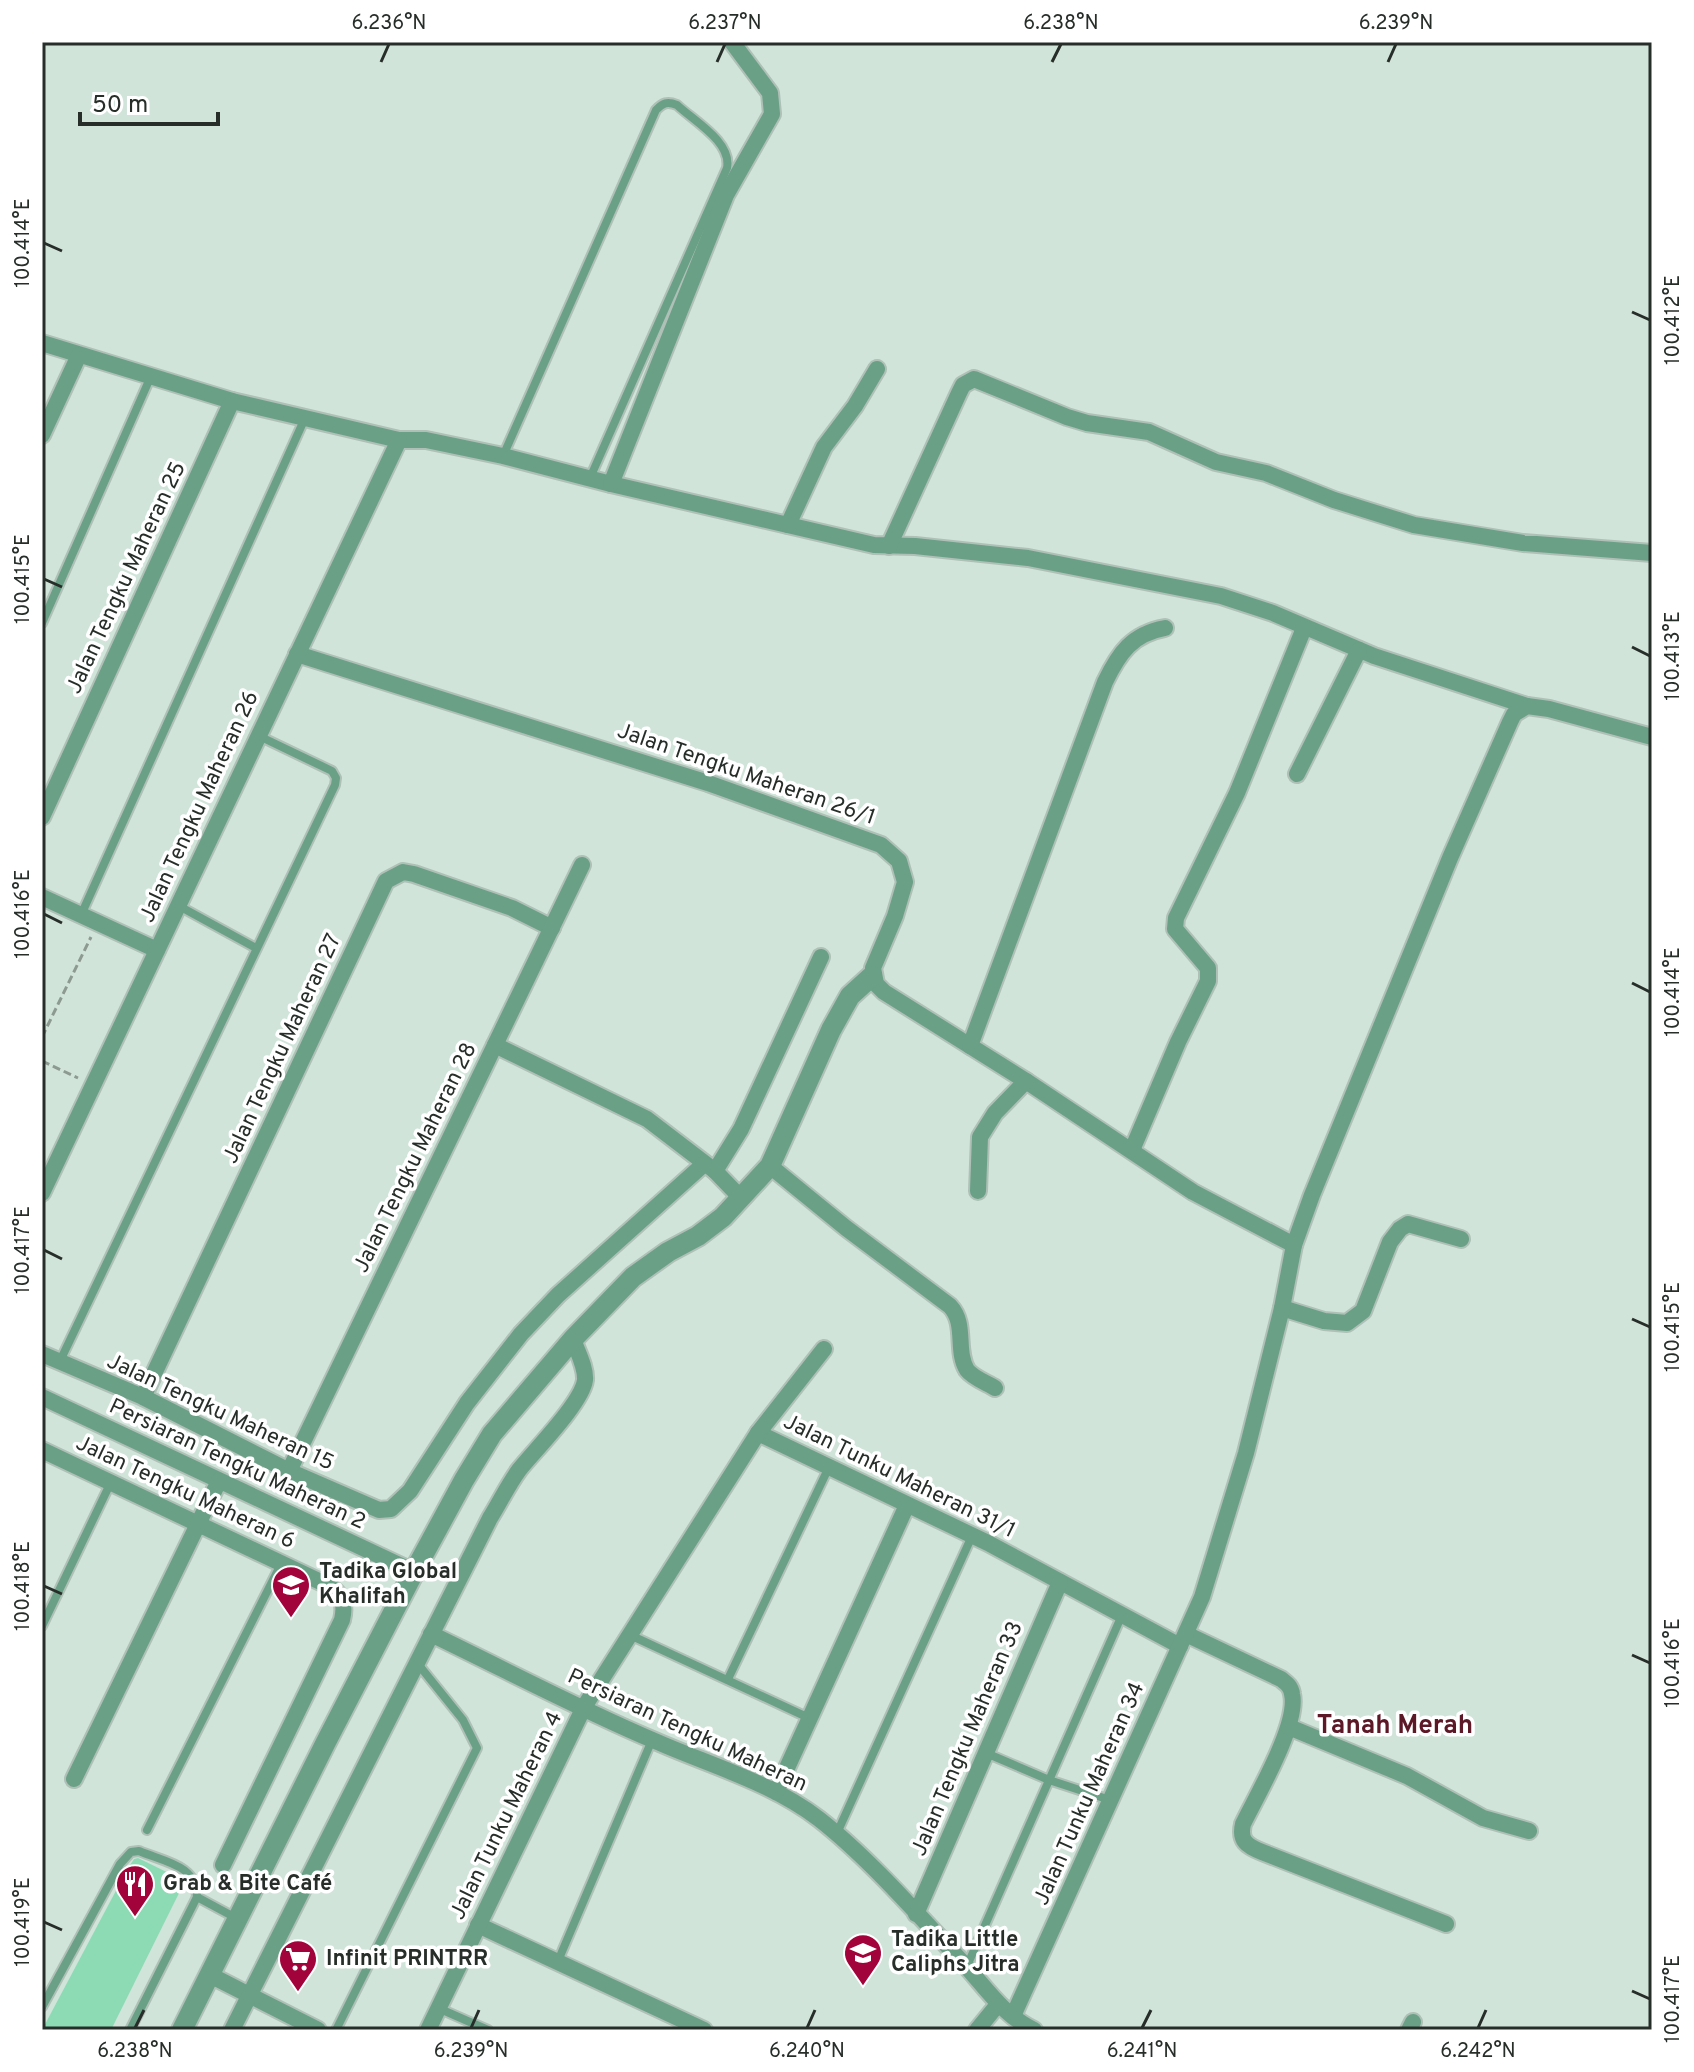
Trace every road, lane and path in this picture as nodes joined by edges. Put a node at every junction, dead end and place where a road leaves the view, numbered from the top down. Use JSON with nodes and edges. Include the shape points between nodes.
{"nodes":[{"id":1,"x":732,"y":42,"type":"edge"},
{"id":2,"x":42,"y":343,"type":"edge"},
{"id":3,"x":79,"y":355,"type":"junction"},
{"id":4,"x":877,"y":369,"type":"dead end"},
{"id":5,"x":151,"y":375,"type":"junction"},
{"id":6,"x":232,"y":401,"type":"junction"},
{"id":7,"x":306,"y":417,"type":"junction"},
{"id":8,"x":42,"y":435,"type":"edge"},
{"id":9,"x":399,"y":440,"type":"junction"},
{"id":10,"x":503,"y":456,"type":"junction"},
{"id":11,"x":590,"y":478,"type":"junction"},
{"id":12,"x":611,"y":484,"type":"junction"},
{"id":13,"x":788,"y":525,"type":"junction"},
{"id":14,"x":889,"y":546,"type":"junction"},
{"id":15,"x":1652,"y":553,"type":"edge"},
{"id":16,"x":42,"y":623,"type":"edge"},
{"id":17,"x":1165,"y":628,"type":"dead end"},
{"id":18,"x":1304,"y":628,"type":"junction"},
{"id":19,"x":1359,"y":650,"type":"junction"},
{"id":20,"x":297,"y":654,"type":"junction"},
{"id":21,"x":1527,"y":706,"type":"junction"},
{"id":22,"x":259,"y":736,"type":"junction"},
{"id":23,"x":1652,"y":737,"type":"edge"},
{"id":24,"x":1297,"y":774,"type":"dead end"},
{"id":25,"x":42,"y":817,"type":"edge"},
{"id":26,"x":582,"y":865,"type":"dead end"},
{"id":27,"x":42,"y":897,"type":"edge"},
{"id":28,"x":178,"y":905,"type":"junction"},
{"id":29,"x":81,"y":915,"type":"junction"},
{"id":30,"x":552,"y":928,"type":"junction"},
{"id":31,"x":93,"y":934,"type":"dead end"},
{"id":32,"x":256,"y":948,"type":"junction"},
{"id":33,"x":157,"y":950,"type":"junction"},
{"id":34,"x":821,"y":957,"type":"dead end"},
{"id":35,"x":872,"y":976,"type":"junction"},
{"id":36,"x":42,"y":1037,"type":"edge"},
{"id":37,"x":495,"y":1045,"type":"junction"},
{"id":38,"x":970,"y":1046,"type":"junction"},
{"id":39,"x":42,"y":1061,"type":"edge"},
{"id":40,"x":1026,"y":1081,"type":"junction"},
{"id":41,"x":93,"y":1085,"type":"junction"},
{"id":42,"x":1132,"y":1150,"type":"junction"},
{"id":43,"x":770,"y":1166,"type":"junction"},
{"id":44,"x":710,"y":1168,"type":"junction"},
{"id":45,"x":47,"y":1170,"type":"edge"},
{"id":46,"x":978,"y":1191,"type":"dead end"},
{"id":47,"x":42,"y":1193,"type":"edge"},
{"id":48,"x":741,"y":1198,"type":"junction"},
{"id":49,"x":1461,"y":1239,"type":"dead end"},
{"id":50,"x":1294,"y":1245,"type":"junction"},
{"id":51,"x":1282,"y":1308,"type":"junction"},
{"id":52,"x":573,"y":1339,"type":"junction"},
{"id":53,"x":824,"y":1349,"type":"dead end"},
{"id":54,"x":42,"y":1354,"type":"edge"},
{"id":55,"x":59,"y":1363,"type":"junction"},
{"id":56,"x":995,"y":1388,"type":"dead end"},
{"id":57,"x":42,"y":1397,"type":"edge"},
{"id":58,"x":143,"y":1397,"type":"junction"},
{"id":59,"x":758,"y":1433,"type":"junction"},
{"id":60,"x":42,"y":1450,"type":"edge"},
{"id":61,"x":829,"y":1467,"type":"junction"},
{"id":62,"x":289,"y":1471,"type":"junction"},
{"id":63,"x":111,"y":1481,"type":"junction"},
{"id":64,"x":219,"y":1481,"type":"junction"},
{"id":65,"x":907,"y":1505,"type":"junction"},
{"id":66,"x":198,"y":1525,"type":"junction"},
{"id":67,"x":972,"y":1536,"type":"junction"},
{"id":68,"x":282,"y":1563,"type":"junction"},
{"id":69,"x":414,"y":1572,"type":"junction"},
{"id":70,"x":1060,"y":1582,"type":"junction"},
{"id":71,"x":1122,"y":1615,"type":"junction"},
{"id":72,"x":42,"y":1626,"type":"edge"},
{"id":73,"x":431,"y":1634,"type":"junction"},
{"id":74,"x":630,"y":1635,"type":"junction"},
{"id":75,"x":1183,"y":1640,"type":"junction"},
{"id":76,"x":418,"y":1664,"type":"junction"},
{"id":77,"x":728,"y":1679,"type":"junction"},
{"id":78,"x":584,"y":1707,"type":"junction"},
{"id":79,"x":809,"y":1718,"type":"junction"},
{"id":80,"x":1289,"y":1727,"type":"junction"},
{"id":81,"x":652,"y":1740,"type":"junction"},
{"id":82,"x":986,"y":1753,"type":"junction"},
{"id":83,"x":74,"y":1779,"type":"dead end"},
{"id":84,"x":1049,"y":1780,"type":"junction"},
{"id":85,"x":776,"y":1792,"type":"junction"},
{"id":86,"x":1110,"y":1800,"type":"junction"},
{"id":87,"x":147,"y":1830,"type":"dead end"},
{"id":88,"x":1529,"y":1831,"type":"dead end"},
{"id":89,"x":837,"y":1834,"type":"junction"},
{"id":90,"x":223,"y":1865,"type":"dead end"},
{"id":91,"x":197,"y":1897,"type":"junction"},
{"id":92,"x":916,"y":1914,"type":"junction"},
{"id":93,"x":237,"y":1919,"type":"junction"},
{"id":94,"x":1446,"y":1924,"type":"dead end"},
{"id":95,"x":478,"y":1925,"type":"junction"},
{"id":96,"x":558,"y":1961,"type":"junction"},
{"id":97,"x":967,"y":1967,"type":"junction"},
{"id":98,"x":210,"y":1975,"type":"junction"},
{"id":99,"x":249,"y":1995,"type":"junction"},
{"id":100,"x":42,"y":2007,"type":"edge"},
{"id":101,"x":438,"y":2008,"type":"junction"},
{"id":102,"x":1007,"y":2011,"type":"junction"},
{"id":103,"x":130,"y":2030,"type":"edge"},
{"id":104,"x":182,"y":2030,"type":"edge"},
{"id":105,"x":232,"y":2030,"type":"edge"},
{"id":106,"x":318,"y":2030,"type":"edge"},
{"id":107,"x":336,"y":2030,"type":"edge"},
{"id":108,"x":428,"y":2030,"type":"edge"},
{"id":109,"x":488,"y":2030,"type":"edge"},
{"id":110,"x":704,"y":2030,"type":"edge"},
{"id":111,"x":977,"y":2030,"type":"edge"},
{"id":112,"x":1034,"y":2030,"type":"edge"}],
"edges":[{"from":1,"to":12,"type":"street","via":[[770,93],[772,114],[726,195]]},
{"from":2,"to":3,"type":"street"},
{"from":3,"to":5,"type":"street"},
{"from":3,"to":8,"type":"street"},
{"from":4,"to":13,"type":"street","via":[[824,447]]},
{"from":5,"to":6,"type":"street"},
{"from":5,"to":16,"type":"lane"},
{"from":6,"to":7,"type":"street"},
{"from":6,"to":25,"type":"street","name":"Jalan Tengku Maheran 25"},
{"from":7,"to":9,"type":"street"},
{"from":7,"to":29,"type":"lane"},
{"from":9,"to":10,"type":"street","via":[[426,440]]},
{"from":9,"to":20,"type":"street","name":"Jalan Tengku Maheran 26"},
{"from":10,"to":11,"type":"street"},
{"from":10,"to":11,"type":"lane","via":[[656,110],[669,102],[727,151],[729,159]]},
{"from":11,"to":12,"type":"street"},
{"from":12,"to":13,"type":"street"},
{"from":13,"to":14,"type":"street"},
{"from":14,"to":15,"type":"street","via":[[963,385],[974,379],[1067,417],[1149,432],[1216,462],[1266,473],[1414,525],[1523,543]]},
{"from":14,"to":18,"type":"street","via":[[1028,558],[1114,574],[1221,596]]},
{"from":17,"to":38,"type":"street","via":[[1126,644],[1105,682]]},
{"from":18,"to":19,"type":"street"},
{"from":18,"to":42,"type":"street","via":[[1237,793],[1176,918],[1175,929],[1208,968],[1208,981]]},
{"from":19,"to":21,"type":"street"},
{"from":19,"to":24,"type":"street"},
{"from":20,"to":22,"type":"street","name":"Jalan Tengku Maheran 26"},
{"from":20,"to":35,"type":"street","name":"Jalan Tengku Maheran 26/1","via":[[708,783],[881,845],[899,861],[905,882]]},
{"from":21,"to":23,"type":"street"},
{"from":21,"to":50,"type":"street","name":"Jalan Tunku Maheran 34","via":[[1514,714],[1450,858]]},
{"from":22,"to":28,"type":"street","name":"Jalan Tengku Maheran 26"},
{"from":22,"to":32,"type":"lane","via":[[332,771],[336,778]]},
{"from":26,"to":30,"type":"street","name":"Jalan Tengku Maheran 28"},
{"from":27,"to":29,"type":"street"},
{"from":28,"to":32,"type":"lane"},
{"from":28,"to":33,"type":"street","name":"Jalan Tengku Maheran 26"},
{"from":29,"to":33,"type":"street"},
{"from":30,"to":37,"type":"street","name":"Jalan Tengku Maheran 28"},
{"from":30,"to":58,"type":"street","name":"Jalan Tengku Maheran 27","via":[[512,908],[414,874],[403,872],[386,881]]},
{"from":31,"to":36,"type":"path"},
{"from":32,"to":55,"type":"lane"},
{"from":33,"to":41,"type":"street","name":"Jalan Tengku Maheran 26"},
{"from":34,"to":44,"type":"street","via":[[741,1129]]},
{"from":35,"to":38,"type":"street","via":[[884,992]]},
{"from":35,"to":43,"type":"street","via":[[850,996],[831,1030]]},
{"from":37,"to":44,"type":"street","via":[[647,1119]]},
{"from":37,"to":62,"type":"street","name":"Jalan Tengku Maheran 28"},
{"from":38,"to":40,"type":"street"},
{"from":39,"to":41,"type":"path"},
{"from":40,"to":42,"type":"street"},
{"from":40,"to":46,"type":"street","via":[[980,1137]]},
{"from":41,"to":45,"type":"street","name":"Jalan Tengku Maheran 26"},
{"from":42,"to":50,"type":"street","via":[[1193,1192]]},
{"from":43,"to":48,"type":"street"},
{"from":43,"to":56,"type":"street","via":[[950,1306],[960,1324],[965,1367]]},
{"from":44,"to":48,"type":"street"},
{"from":44,"to":62,"type":"street","name":"Jalan Tengku Maheran 15","via":[[595,1261],[531,1324],[467,1403],[410,1491],[391,1509],[379,1510]]},
{"from":45,"to":47,"type":"street","name":"Jalan Tengku Maheran 26"},
{"from":48,"to":52,"type":"street","via":[[698,1236],[633,1277]]},
{"from":49,"to":51,"type":"street","via":[[1408,1224],[1400,1229],[1363,1311],[1347,1323]]},
{"from":50,"to":51,"type":"street","name":"Jalan Tunku Maheran 34"},
{"from":51,"to":75,"type":"street","name":"Jalan Tunku Maheran 34","via":[[1246,1453],[1202,1597]]},
{"from":52,"to":69,"type":"street","via":[[492,1434]]},
{"from":52,"to":73,"type":"street","via":[[584,1367],[581,1391],[518,1472]]},
{"from":53,"to":59,"type":"street"},
{"from":54,"to":55,"type":"street","name":"Jalan Tengku Maheran 15"},
{"from":55,"to":58,"type":"street","name":"Jalan Tengku Maheran 15"},
{"from":57,"to":64,"type":"street","name":"Persiaran Tengku Maheran 2"},
{"from":58,"to":62,"type":"street","name":"Jalan Tengku Maheran 15"},
{"from":59,"to":61,"type":"street","name":"Jalan Tunku Maheran 31/1"},
{"from":59,"to":74,"type":"street","name":"Jalan Tunku Maheran 31/1"},
{"from":60,"to":63,"type":"street","name":"Jalan Tengku Maheran 6"},
{"from":61,"to":65,"type":"street","name":"Jalan Tunku Maheran 31/1"},
{"from":61,"to":77,"type":"lane"},
{"from":63,"to":66,"type":"street","name":"Jalan Tengku Maheran 6"},
{"from":63,"to":72,"type":"lane"},
{"from":64,"to":66,"type":"street"},
{"from":64,"to":69,"type":"street","name":"Persiaran Tengku Maheran 2"},
{"from":65,"to":67,"type":"street","name":"Jalan Tunku Maheran 31/1"},
{"from":65,"to":79,"type":"street"},
{"from":66,"to":68,"type":"street","name":"Jalan Tengku Maheran 6"},
{"from":66,"to":83,"type":"street"},
{"from":67,"to":70,"type":"street","name":"Jalan Tunku Maheran 31/1"},
{"from":67,"to":89,"type":"lane"},
{"from":68,"to":87,"type":"lane"},
{"from":68,"to":90,"type":"street","name":"Jalan Tengku Maheran 6","via":[[337,1591],[345,1609]]},
{"from":69,"to":93,"type":"street"},
{"from":70,"to":71,"type":"street","name":"Jalan Tunku Maheran 31/1"},
{"from":70,"to":82,"type":"street","name":"Jalan Tengku Maheran 33"},
{"from":71,"to":75,"type":"street","name":"Jalan Tunku Maheran 31/1"},
{"from":71,"to":84,"type":"lane"},
{"from":73,"to":76,"type":"street"},
{"from":73,"to":78,"type":"street","name":"Persiaran Tengku Maheran"},
{"from":74,"to":77,"type":"lane"},
{"from":74,"to":78,"type":"street","name":"Jalan Tunku Maheran 31/1"},
{"from":75,"to":80,"type":"street","name":"Jalan Tunku Maheran 31/1","via":[[1281,1679],[1293,1694]]},
{"from":75,"to":86,"type":"street","name":"Jalan Tunku Maheran 34"},
{"from":76,"to":99,"type":"street"},
{"from":76,"to":107,"type":"lane","via":[[463,1720],[477,1748]]},
{"from":77,"to":79,"type":"lane"},
{"from":78,"to":81,"type":"street","name":"Persiaran Tengku Maheran"},
{"from":78,"to":95,"type":"street","name":"Jalan Tunku Maheran 4"},
{"from":79,"to":85,"type":"street"},
{"from":80,"to":88,"type":"street","via":[[1407,1776],[1483,1818]]},
{"from":80,"to":94,"type":"street","via":[[1243,1824],[1244,1841]]},
{"from":81,"to":85,"type":"street","name":"Persiaran Tengku Maheran"},
{"from":81,"to":96,"type":"lane"},
{"from":82,"to":84,"type":"lane"},
{"from":82,"to":92,"type":"street","name":"Jalan Tengku Maheran 33"},
{"from":84,"to":86,"type":"lane"},
{"from":84,"to":97,"type":"lane"},
{"from":85,"to":89,"type":"street","name":"Persiaran Tengku Maheran"},
{"from":86,"to":102,"type":"street","name":"Jalan Tunku Maheran 34"},
{"from":89,"to":92,"type":"street","name":"Persiaran Tengku Maheran"},
{"from":91,"to":93,"type":"lane"},
{"from":91,"to":100,"type":"lane","via":[[189,1872],[131,1852]]},
{"from":91,"to":103,"type":"lane"},
{"from":92,"to":97,"type":"street","name":"Persiaran Tengku Maheran"},
{"from":93,"to":98,"type":"street"},
{"from":95,"to":96,"type":"street"},
{"from":95,"to":101,"type":"street","name":"Jalan Tunku Maheran 4"},
{"from":96,"to":110,"type":"street"},
{"from":97,"to":102,"type":"street","name":"Persiaran Tengku Maheran"},
{"from":98,"to":99,"type":"street"},
{"from":98,"to":104,"type":"street"},
{"from":99,"to":105,"type":"street"},
{"from":99,"to":106,"type":"street"},
{"from":101,"to":108,"type":"street","name":"Jalan Tunku Maheran 4"},
{"from":101,"to":109,"type":"lane"},
{"from":102,"to":111,"type":"street","name":"Jalan Tunku Maheran 34","via":[[987,2016]]},
{"from":102,"to":112,"type":"street","name":"Persiaran Tengku Maheran"}]}
